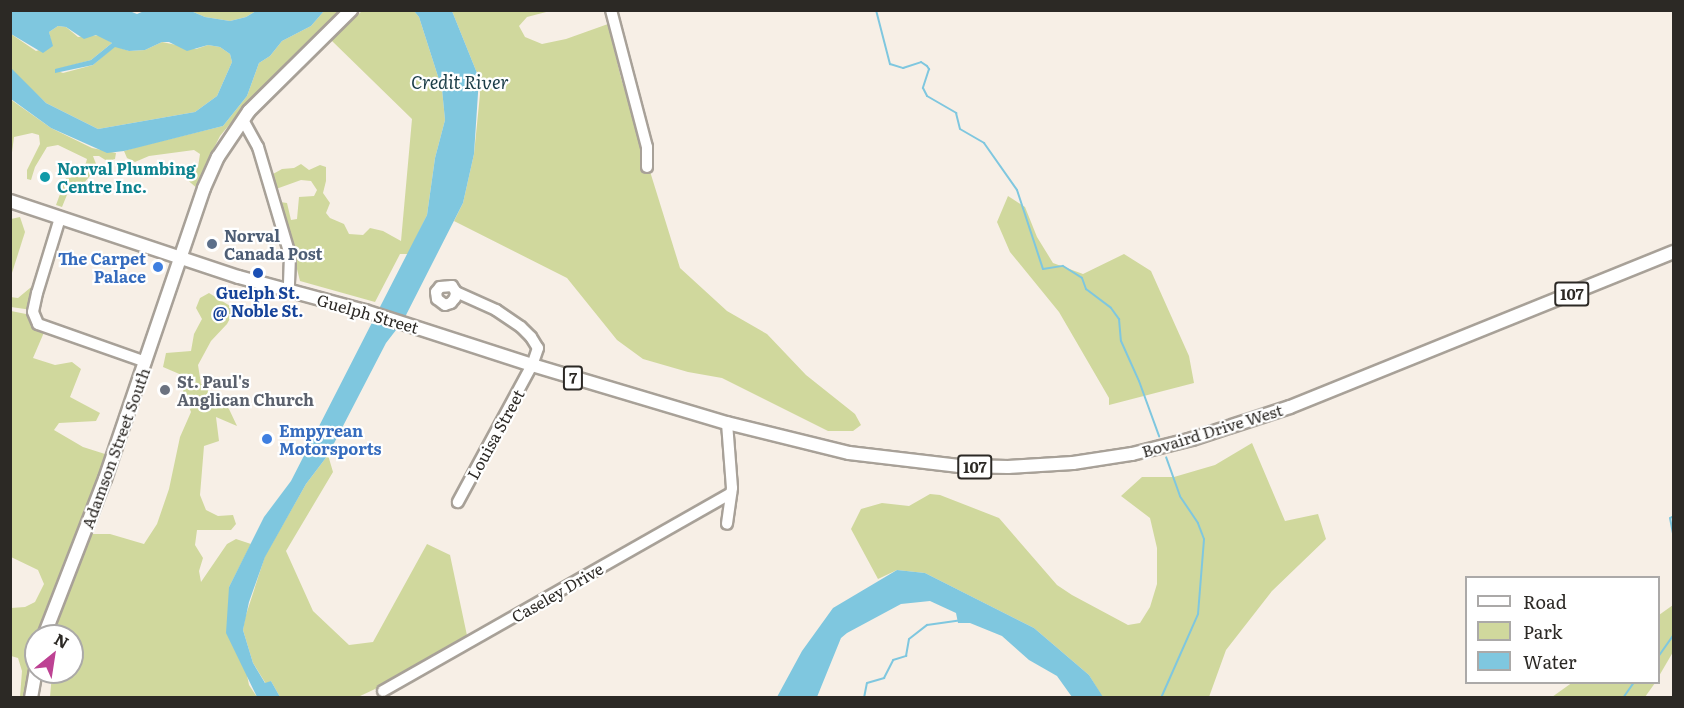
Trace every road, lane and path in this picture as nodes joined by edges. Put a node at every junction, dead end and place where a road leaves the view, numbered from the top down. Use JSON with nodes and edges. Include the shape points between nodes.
{"nodes":[{"id":1,"x":351,"y":10,"type":"edge"},
{"id":2,"x":611,"y":10,"type":"edge"},
{"id":3,"x":243,"y":120,"type":"junction"},
{"id":4,"x":647,"y":168,"type":"dead end"},
{"id":5,"x":10,"y":201,"type":"edge"},
{"id":6,"x":60,"y":218,"type":"junction"},
{"id":7,"x":1674,"y":252,"type":"edge"},
{"id":8,"x":180,"y":258,"type":"junction"},
{"id":9,"x":289,"y":291,"type":"junction"},
{"id":10,"x":456,"y":292,"type":"dead end"},
{"id":11,"x":146,"y":362,"type":"junction"},
{"id":12,"x":532,"y":365,"type":"junction"},
{"id":13,"x":727,"y":423,"type":"junction"},
{"id":14,"x":819,"y":447,"type":"joint"},
{"id":15,"x":731,"y":493,"type":"junction"},
{"id":16,"x":458,"y":502,"type":"dead end"},
{"id":17,"x":727,"y":524,"type":"dead end"},
{"id":18,"x":49,"y":624,"type":"edge"},
{"id":19,"x":383,"y":691,"type":"dead end"}],
"edges":[{"from":1,"to":3,"type":"main road","name":"Adamson Street South"},
{"from":2,"to":4,"type":"street","via":[[647,147]]},
{"from":3,"to":8,"type":"main road","name":"Adamson Street South","via":[[208,176]]},
{"from":3,"to":9,"type":"street","via":[[258,147],[290,255]]},
{"from":5,"to":6,"type":"main road","name":"Guelph Street","number":"7"},
{"from":6,"to":8,"type":"main road","name":"Guelph Street","number":"7"},
{"from":6,"to":11,"type":"street","via":[[33,312],[38,324]]},
{"from":7,"to":14,"type":"main road","name":"Bovaird Drive West","number":"107","via":[[1290,407],[1132,454],[1053,465],[959,466],[877,458]]},
{"from":8,"to":9,"type":"main road","name":"Guelph Street","number":"7"},
{"from":8,"to":11,"type":"main road","name":"Adamson Street South"},
{"from":9,"to":12,"type":"main road","name":"Guelph Street","number":"7","via":[[365,311]]},
{"from":10,"to":12,"type":"street","via":[[495,310],[531,337],[538,348]]},
{"from":11,"to":18,"type":"main road","name":"Adamson Street South"},
{"from":12,"to":13,"type":"main road","name":"Guelph Street","number":"7"},
{"from":12,"to":16,"type":"street","name":"Louisa Street"},
{"from":13,"to":14,"type":"main road","name":"Bovaird Drive West","number":"7"},
{"from":13,"to":15,"type":"street"},
{"from":15,"to":17,"type":"street"},
{"from":15,"to":19,"type":"street","name":"Caseley Drive"}]}
